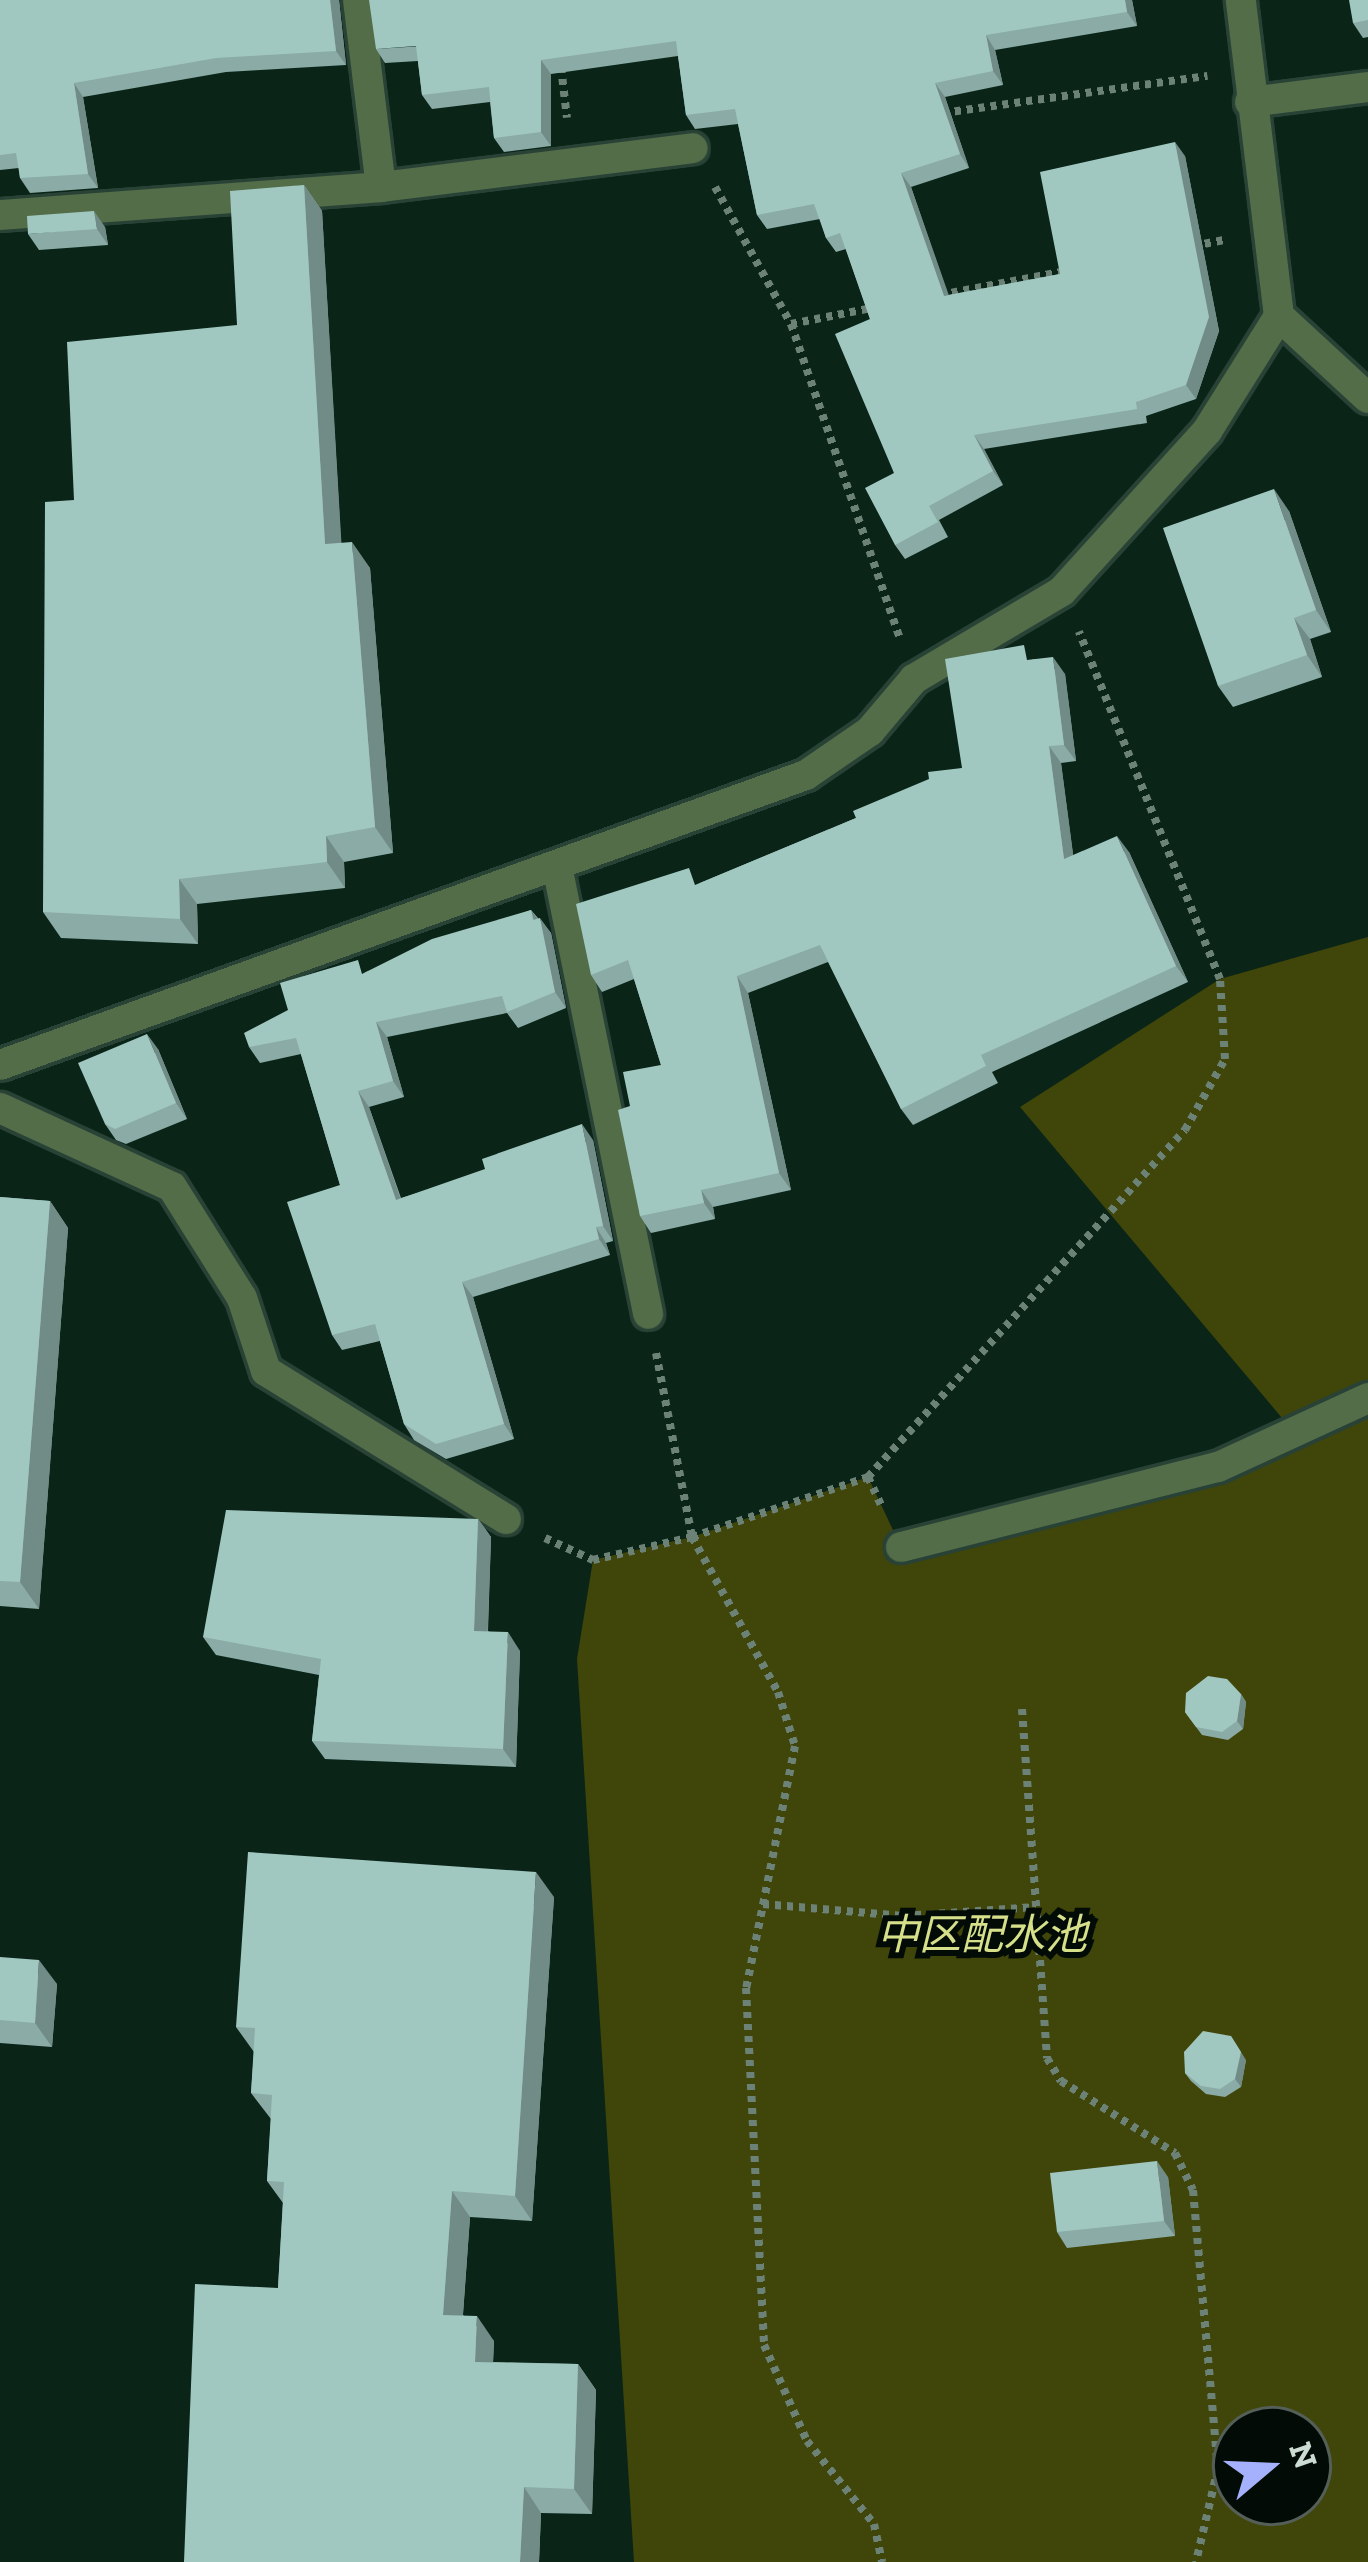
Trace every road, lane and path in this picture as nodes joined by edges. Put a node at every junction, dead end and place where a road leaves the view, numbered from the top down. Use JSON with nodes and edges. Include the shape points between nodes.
{"nodes":[{"id":1,"x":358,"y":0,"type":"edge"},
{"id":2,"x":1241,"y":0,"type":"edge"},
{"id":3,"x":559,"y":46,"type":"edge"},
{"id":4,"x":1248,"y":70,"type":"junction"},
{"id":5,"x":1368,"y":87,"type":"edge"},
{"id":6,"x":1250,"y":102,"type":"junction"},
{"id":7,"x":924,"y":115,"type":"edge"},
{"id":8,"x":693,"y":148,"type":"joint"},
{"id":9,"x":571,"y":160,"type":"junction"},
{"id":10,"x":381,"y":187,"type":"junction"},
{"id":11,"x":0,"y":215,"type":"edge"},
{"id":12,"x":1268,"y":232,"type":"junction"},
{"id":13,"x":1177,"y":249,"type":"edge"},
{"id":14,"x":1086,"y":267,"type":"edge"},
{"id":15,"x":927,"y":298,"type":"edge"},
{"id":16,"x":882,"y":307,"type":"edge"},
{"id":17,"x":1279,"y":316,"type":"junction"},
{"id":18,"x":791,"y":324,"type":"junction"},
{"id":19,"x":1368,"y":398,"type":"edge"},
{"id":20,"x":1062,"y":591,"type":"junction"},
{"id":21,"x":914,"y":679,"type":"junction"},
{"id":22,"x":556,"y":866,"type":"junction"},
{"id":23,"x":0,"y":1065,"type":"edge"},
{"id":24,"x":0,"y":1108,"type":"edge"},
{"id":25,"x":648,"y":1314,"type":"joint"},
{"id":26,"x":1368,"y":1398,"type":"edge"},
{"id":27,"x":506,"y":1519,"type":"dead end"},
{"id":28,"x":692,"y":1537,"type":"junction"},
{"id":29,"x":902,"y":1547,"type":"dead end"},
{"id":30,"x":593,"y":1560,"type":"dead end"},
{"id":31,"x":1022,"y":1709,"type":"dead end"},
{"id":32,"x":764,"y":1904,"type":"junction"},
{"id":33,"x":1036,"y":1907,"type":"junction"},
{"id":34,"x":882,"y":2562,"type":"edge"},
{"id":35,"x":1196,"y":2562,"type":"edge"}],
"edges":[{"from":1,"to":10,"type":"street"},
{"from":2,"to":4,"type":"street"},
{"from":3,"to":9,"type":"path"},
{"from":4,"to":6,"type":"street"},
{"from":4,"to":7,"type":"path"},
{"from":5,"to":6,"type":"street"},
{"from":6,"to":12,"type":"street"},
{"from":8,"to":9,"type":"street"},
{"from":8,"to":18,"type":"path"},
{"from":9,"to":10,"type":"street"},
{"from":10,"to":11,"type":"street"},
{"from":12,"to":13,"type":"path"},
{"from":12,"to":17,"type":"street"},
{"from":14,"to":15,"type":"path"},
{"from":16,"to":18,"type":"path"},
{"from":17,"to":19,"type":"street"},
{"from":17,"to":20,"type":"street","via":[[1207,431]]},
{"from":18,"to":21,"type":"path"},
{"from":20,"to":21,"type":"street"},
{"from":20,"to":28,"type":"path","via":[[1220,979],[1225,1059],[1185,1130],[868,1478]]},
{"from":21,"to":22,"type":"street","via":[[870,731],[806,775]]},
{"from":22,"to":23,"type":"street"},
{"from":22,"to":25,"type":"street"},
{"from":24,"to":27,"type":"street","via":[[172,1187],[242,1298],[266,1372]]},
{"from":25,"to":28,"type":"path"},
{"from":26,"to":29,"type":"street","via":[[1219,1468]]},
{"from":28,"to":30,"type":"path"},
{"from":28,"to":32,"type":"path","via":[[778,1692],[795,1747]]},
{"from":31,"to":33,"type":"path"},
{"from":32,"to":33,"type":"path","via":[[903,1916]]},
{"from":32,"to":34,"type":"path","via":[[746,1988],[764,2345],[808,2441],[874,2524]]},
{"from":33,"to":35,"type":"path","via":[[1054,2069],[1175,2153],[1193,2190],[1218,2468]]}]}
